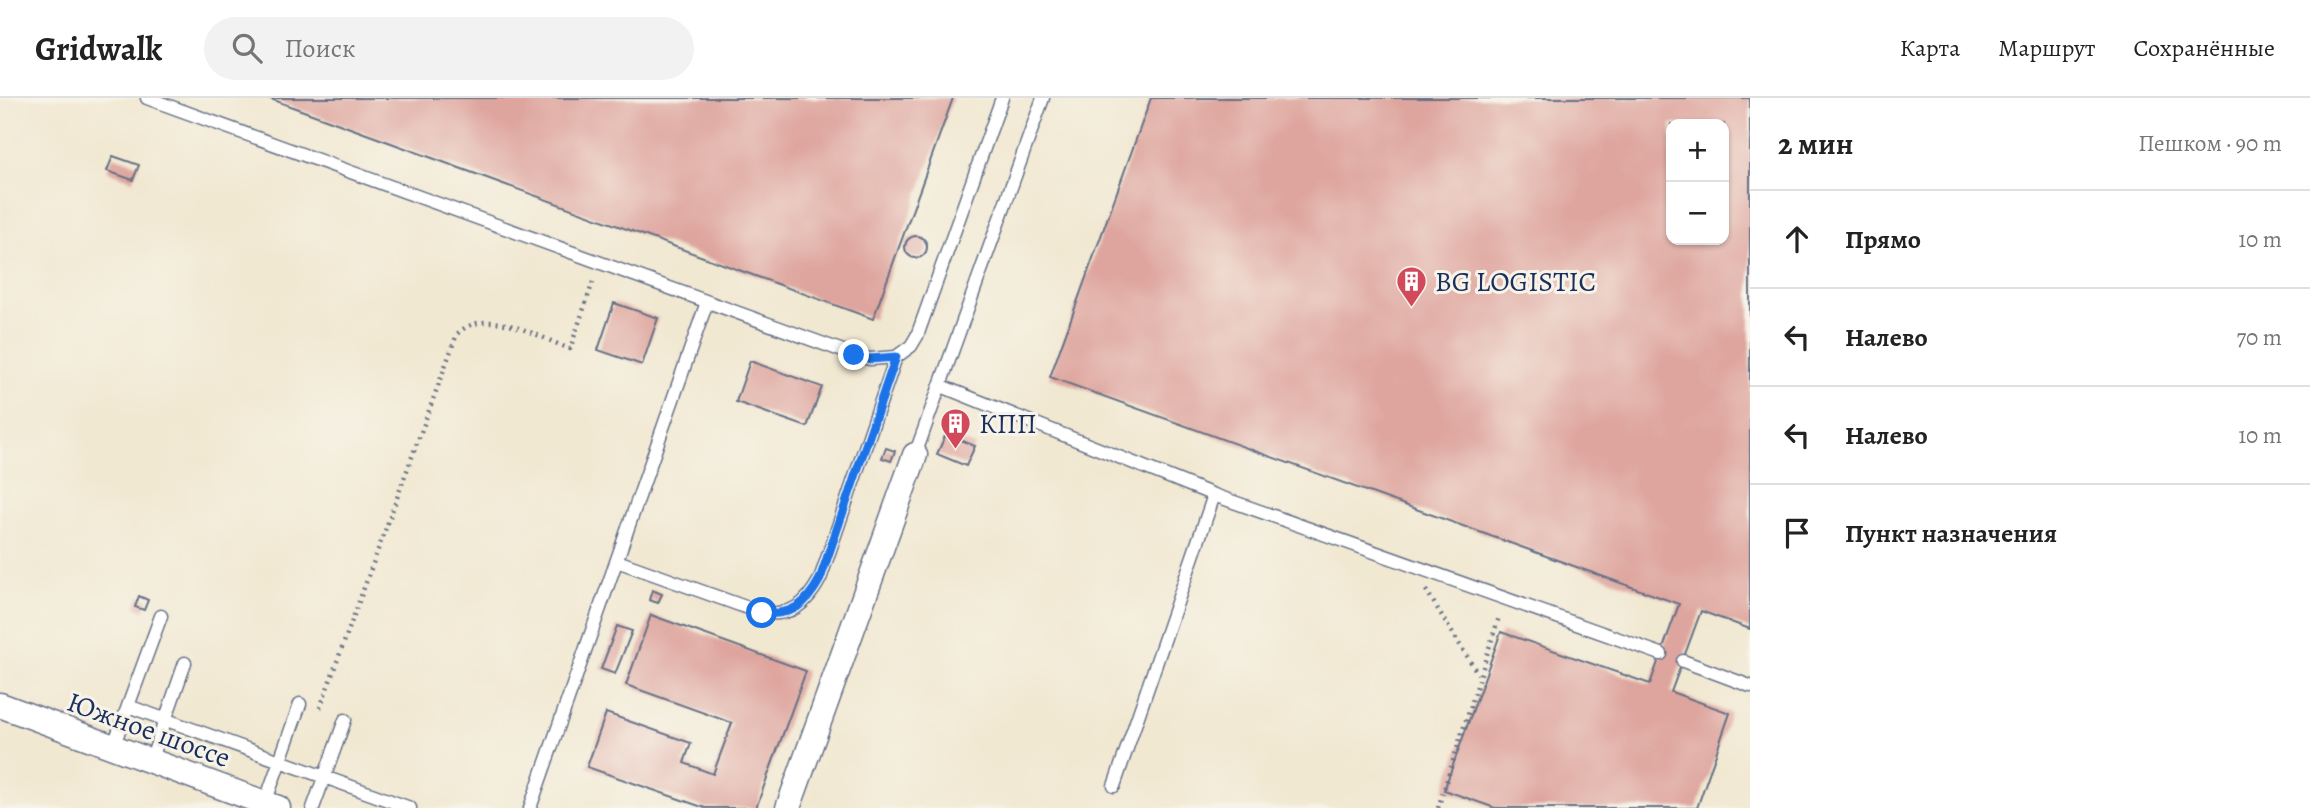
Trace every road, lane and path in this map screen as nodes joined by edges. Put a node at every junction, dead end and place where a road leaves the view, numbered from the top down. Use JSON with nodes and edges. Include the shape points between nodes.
{"nodes":[{"id":1,"x":147,"y":98,"type":"edge"},
{"id":2,"x":1002,"y":98,"type":"edge"},
{"id":3,"x":1043,"y":98,"type":"edge"},
{"id":4,"x":593,"y":282,"type":"dead end"},
{"id":5,"x":707,"y":302,"type":"junction"},
{"id":6,"x":896,"y":357,"type":"junction"},
{"id":7,"x":941,"y":387,"type":"junction"},
{"id":8,"x":915,"y":455,"type":"joint"},
{"id":9,"x":1214,"y":495,"type":"junction"},
{"id":10,"x":617,"y":561,"type":"junction"},
{"id":11,"x":1420,"y":582,"type":"dead end"},
{"id":12,"x":161,"y":616,"type":"dead end"},
{"id":13,"x":1500,"y":617,"type":"dead end"},
{"id":14,"x":1661,"y":654,"type":"dead end"},
{"id":15,"x":1683,"y":661,"type":"dead end"},
{"id":16,"x":185,"y":663,"type":"dead end"},
{"id":17,"x":1479,"y":675,"type":"junction"},
{"id":18,"x":1750,"y":686,"type":"edge"},
{"id":19,"x":300,"y":704,"type":"dead end"},
{"id":20,"x":0,"y":705,"type":"edge"},
{"id":21,"x":128,"y":706,"type":"junction"},
{"id":22,"x":317,"y":715,"type":"dead end"},
{"id":23,"x":165,"y":719,"type":"junction"},
{"id":24,"x":345,"y":720,"type":"dead end"},
{"id":25,"x":113,"y":747,"type":"junction"},
{"id":26,"x":151,"y":761,"type":"junction"},
{"id":27,"x":280,"y":761,"type":"junction"},
{"id":28,"x":324,"y":777,"type":"junction"},
{"id":29,"x":1114,"y":786,"type":"dead end"},
{"id":30,"x":272,"y":806,"type":"edge"},
{"id":31,"x":313,"y":808,"type":"edge"},
{"id":32,"x":410,"y":808,"type":"edge"},
{"id":33,"x":530,"y":808,"type":"edge"},
{"id":34,"x":788,"y":808,"type":"edge"},
{"id":35,"x":1438,"y":808,"type":"edge"}],
"edges":[{"from":1,"to":5,"type":"lane"},
{"from":2,"to":6,"type":"lane","via":[[917,336]]},
{"from":3,"to":7,"type":"lane"},
{"from":4,"to":22,"type":"path","via":[[570,349],[486,320],[457,334]]},
{"from":5,"to":6,"type":"lane","via":[[854,355]]},
{"from":5,"to":10,"type":"lane"},
{"from":6,"to":10,"type":"lane","via":[[820,579],[799,608],[780,615],[762,613]]},
{"from":7,"to":8,"type":"lane"},
{"from":7,"to":9,"type":"lane"},
{"from":8,"to":34,"type":"street"},
{"from":9,"to":14,"type":"lane"},
{"from":9,"to":29,"type":"lane"},
{"from":10,"to":33,"type":"lane"},
{"from":11,"to":17,"type":"path"},
{"from":12,"to":21,"type":"lane"},
{"from":13,"to":17,"type":"path"},
{"from":15,"to":18,"type":"lane"},
{"from":16,"to":23,"type":"lane"},
{"from":17,"to":35,"type":"path"},
{"from":19,"to":27,"type":"lane"},
{"from":20,"to":25,"type":"street","name":"Южное шоссе"},
{"from":21,"to":23,"type":"lane"},
{"from":21,"to":25,"type":"lane"},
{"from":23,"to":26,"type":"lane"},
{"from":23,"to":27,"type":"lane"},
{"from":24,"to":28,"type":"lane"},
{"from":25,"to":26,"type":"street","name":"Южное шоссе"},
{"from":26,"to":30,"type":"street","name":"Южное шоссе"},
{"from":27,"to":28,"type":"lane"},
{"from":27,"to":30,"type":"lane"},
{"from":28,"to":31,"type":"lane"},
{"from":28,"to":32,"type":"lane"}]}
